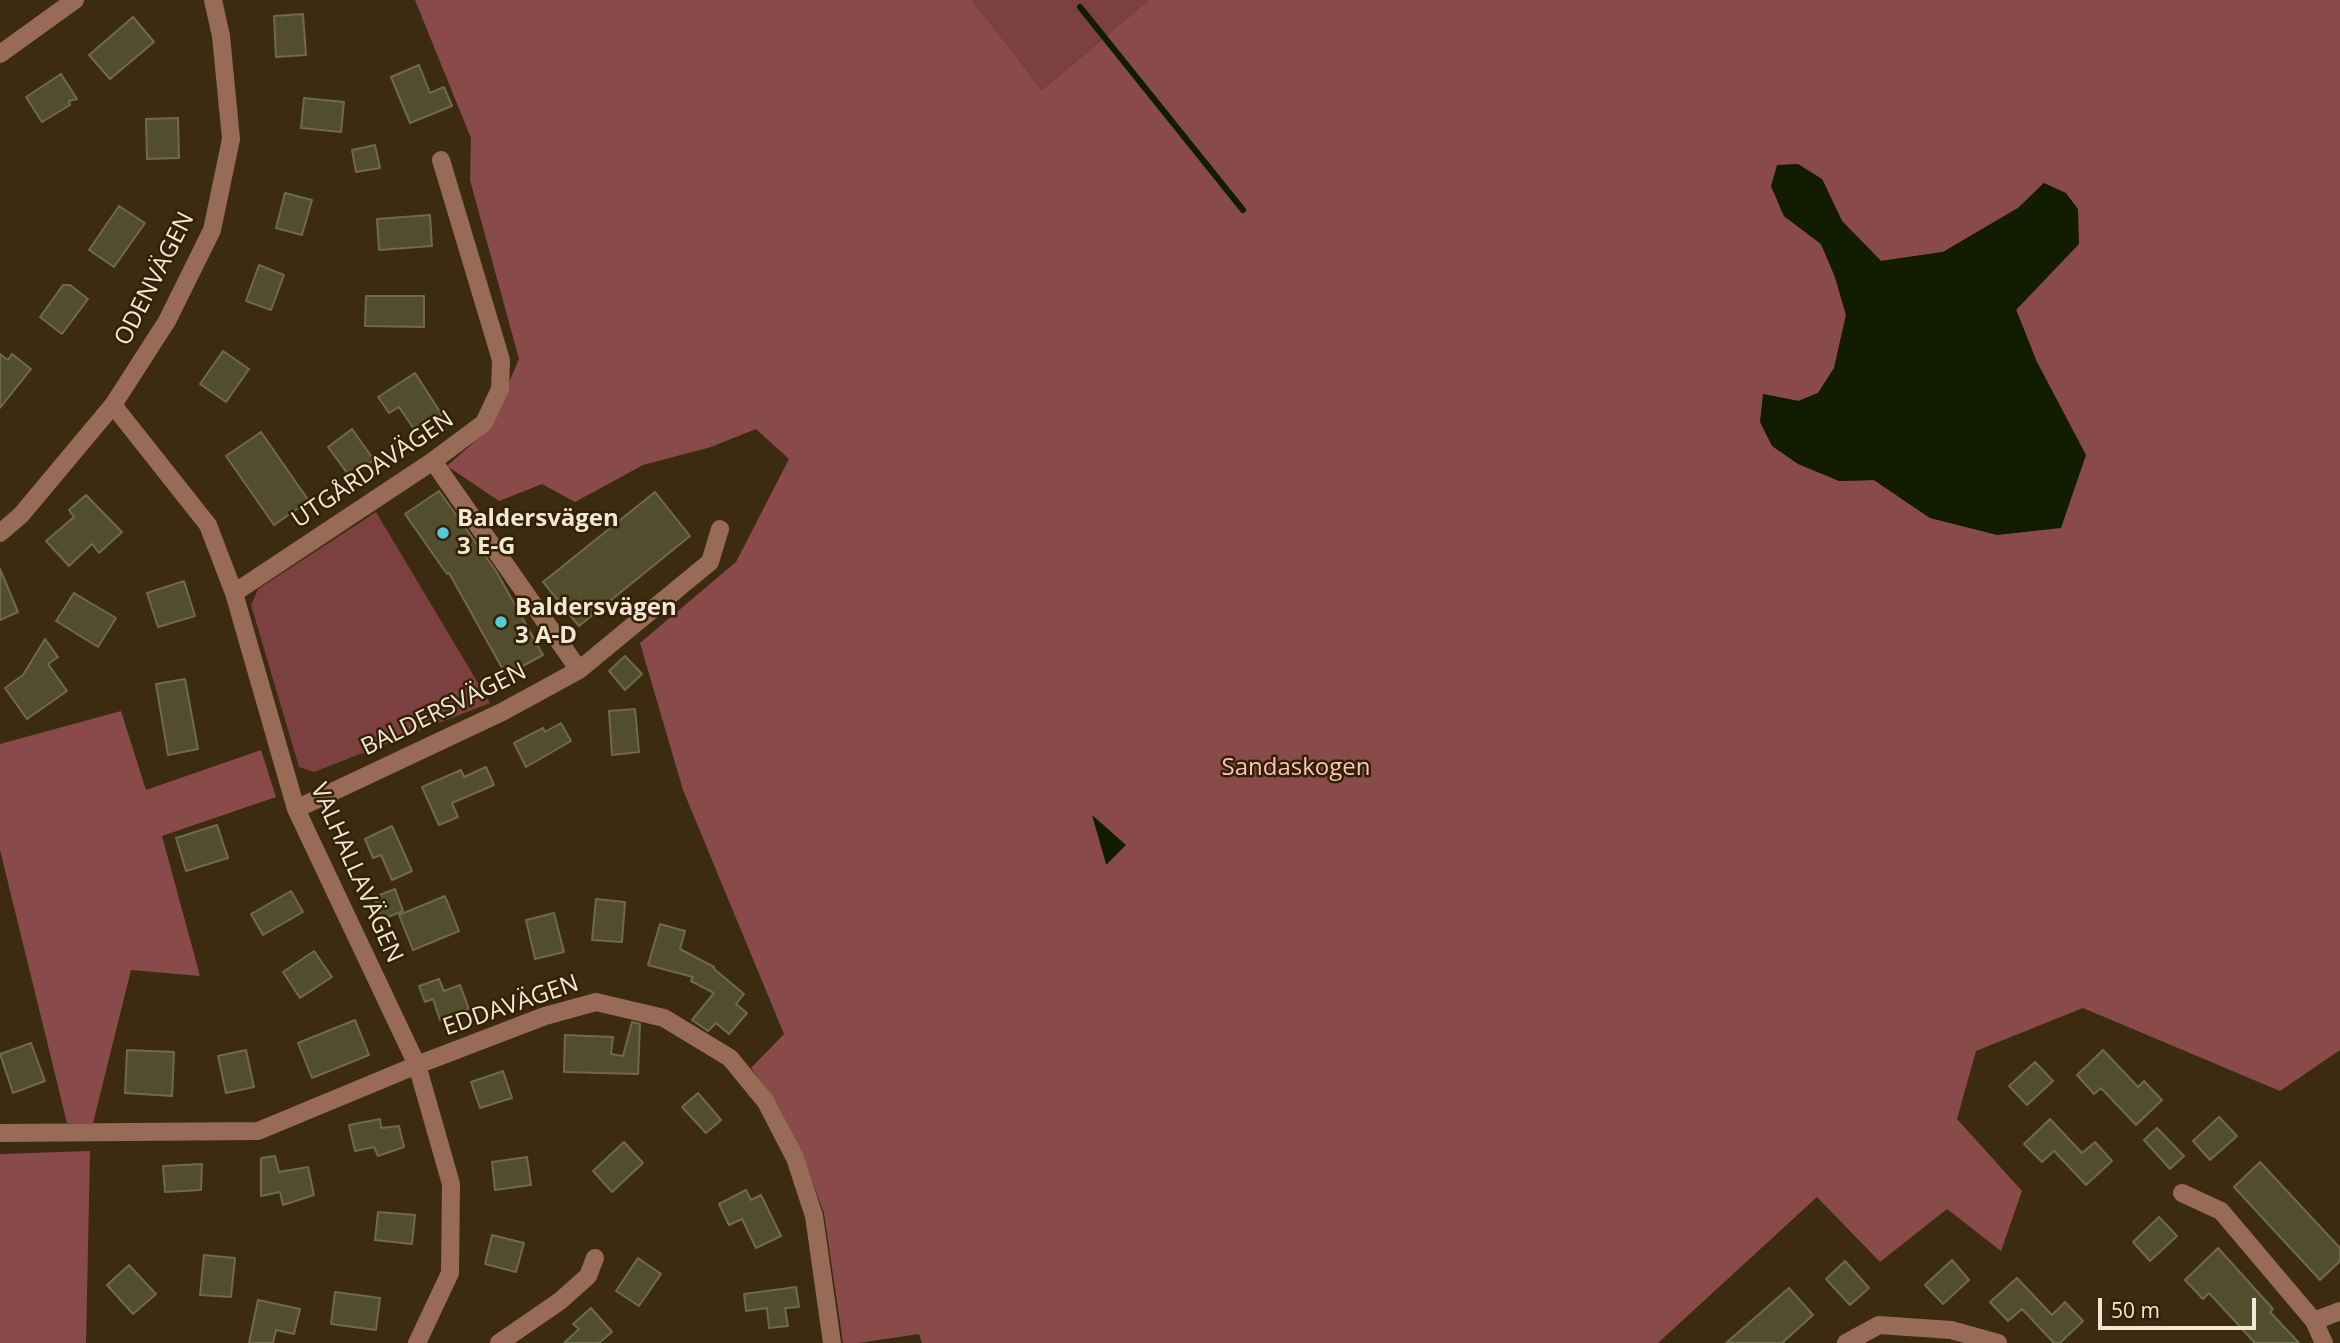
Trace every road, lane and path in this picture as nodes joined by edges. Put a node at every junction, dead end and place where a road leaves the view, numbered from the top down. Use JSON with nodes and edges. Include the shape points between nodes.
{"nodes":[{"id":1,"x":75,"y":0,"type":"edge"},
{"id":2,"x":213,"y":0,"type":"edge"},
{"id":3,"x":0,"y":54,"type":"edge"},
{"id":4,"x":442,"y":160,"type":"dead end"},
{"id":5,"x":113,"y":405,"type":"junction"},
{"id":6,"x":433,"y":461,"type":"junction"},
{"id":7,"x":720,"y":529,"type":"dead end"},
{"id":8,"x":0,"y":533,"type":"edge"},
{"id":9,"x":234,"y":593,"type":"junction"},
{"id":10,"x":579,"y":670,"type":"junction"},
{"id":11,"x":296,"y":809,"type":"junction"},
{"id":12,"x":417,"y":1065,"type":"junction"},
{"id":13,"x":0,"y":1133,"type":"edge"},
{"id":14,"x":2182,"y":1193,"type":"dead end"},
{"id":15,"x":595,"y":1258,"type":"dead end"},
{"id":16,"x":2340,"y":1311,"type":"edge"},
{"id":17,"x":2314,"y":1321,"type":"junction"},
{"id":18,"x":416,"y":1343,"type":"edge"},
{"id":19,"x":499,"y":1343,"type":"edge"},
{"id":20,"x":832,"y":1343,"type":"edge"},
{"id":21,"x":1846,"y":1343,"type":"edge"},
{"id":22,"x":1998,"y":1343,"type":"edge"},
{"id":23,"x":2324,"y":1343,"type":"edge"}],
"edges":[{"from":1,"to":3,"type":"street"},
{"from":2,"to":5,"type":"street","name":"ODENVÄGEN","via":[[231,139],[212,230],[167,321]]},
{"from":4,"to":6,"type":"street","name":"UTGÅRDAVÄGEN","via":[[501,360],[500,389],[484,423]]},
{"from":5,"to":8,"type":"street","name":"ODENVÄGEN","via":[[21,515]]},
{"from":5,"to":9,"type":"street","name":"VALHALLAVÄGEN","via":[[208,526]]},
{"from":6,"to":9,"type":"street","name":"UTGÅRDAVÄGEN"},
{"from":6,"to":10,"type":"street"},
{"from":7,"to":10,"type":"street","name":"BALDERSVÄGEN","via":[[710,562]]},
{"from":9,"to":11,"type":"street","name":"VALHALLAVÄGEN"},
{"from":10,"to":11,"type":"street","name":"BALDERSVÄGEN","via":[[502,712]]},
{"from":11,"to":12,"type":"street","name":"VALHALLAVÄGEN"},
{"from":12,"to":13,"type":"street","name":"EDDAVÄGEN","via":[[258,1131]]},
{"from":12,"to":18,"type":"street","name":"VALHALLAVÄGEN","via":[[451,1184],[450,1273]]},
{"from":12,"to":20,"type":"street","name":"EDDAVÄGEN","via":[[545,1016],[596,1002],[664,1018],[730,1058],[766,1102],[795,1158],[814,1216]]},
{"from":14,"to":17,"type":"street","via":[[2221,1211]]},
{"from":15,"to":19,"type":"street","via":[[588,1276]]},
{"from":16,"to":17,"type":"street"},
{"from":17,"to":23,"type":"street"},
{"from":21,"to":22,"type":"street","via":[[1880,1325],[1951,1330]]}]}
